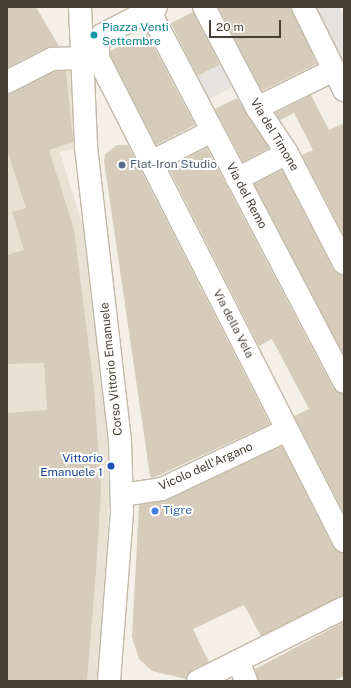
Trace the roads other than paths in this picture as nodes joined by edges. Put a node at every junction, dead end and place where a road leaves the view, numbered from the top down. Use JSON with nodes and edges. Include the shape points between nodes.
{"nodes":[{"id":1,"x":80,"y":7,"type":"edge"},
{"id":2,"x":123,"y":7,"type":"edge"},
{"id":3,"x":204,"y":7,"type":"edge"},
{"id":4,"x":303,"y":7,"type":"edge"},
{"id":5,"x":152,"y":9,"type":"edge"},
{"id":6,"x":91,"y":58,"type":"junction"},
{"id":7,"x":334,"y":70,"type":"junction"},
{"id":8,"x":7,"y":82,"type":"edge"},
{"id":9,"x":344,"y":90,"type":"edge"},
{"id":10,"x":123,"y":106,"type":"junction"},
{"id":11,"x":257,"y":108,"type":"junction"},
{"id":12,"x":85,"y":113,"type":"junction"},
{"id":13,"x":212,"y":131,"type":"junction"},
{"id":14,"x":287,"y":153,"type":"junction"},
{"id":15,"x":151,"y":162,"type":"junction"},
{"id":16,"x":237,"y":179,"type":"junction"},
{"id":17,"x":344,"y":262,"type":"edge"},
{"id":18,"x":344,"y":382,"type":"edge"},
{"id":19,"x":287,"y":430,"type":"junction"},
{"id":20,"x":122,"y":495,"type":"junction"},
{"id":21,"x":344,"y":541,"type":"edge"},
{"id":22,"x":344,"y":608,"type":"edge"},
{"id":23,"x":238,"y":661,"type":"junction"},
{"id":24,"x":109,"y":681,"type":"edge"},
{"id":25,"x":198,"y":681,"type":"edge"},
{"id":26,"x":246,"y":681,"type":"edge"}],
"edges":[{"from":1,"to":6,"type":"street"},
{"from":2,"to":5,"type":"street"},
{"from":3,"to":11,"type":"street","name":"Via del Timone"},
{"from":4,"to":7,"type":"street"},
{"from":5,"to":6,"type":"street","via":[[102,35]]},
{"from":5,"to":13,"type":"street","name":"Via del Remo"},
{"from":6,"to":8,"type":"street","via":[[52,59]]},
{"from":6,"to":10,"type":"street","name":"Via della Vela"},
{"from":6,"to":12,"type":"street","name":"Corso Vittorio Emanuele"},
{"from":7,"to":9,"type":"street"},
{"from":7,"to":11,"type":"street"},
{"from":10,"to":12,"type":"street","via":[[110,98],[99,98],[92,102]]},
{"from":10,"to":15,"type":"street","name":"Via della Vela"},
{"from":11,"to":14,"type":"street","name":"Via del Timone"},
{"from":12,"to":20,"type":"street","name":"Corso Vittorio Emanuele","via":[[86,147],[116,386]]},
{"from":13,"to":15,"type":"street"},
{"from":13,"to":16,"type":"street","name":"Via del Remo"},
{"from":14,"to":16,"type":"street"},
{"from":14,"to":17,"type":"street","name":"Via del Timone"},
{"from":15,"to":19,"type":"street","name":"Via della Vela"},
{"from":16,"to":18,"type":"street","name":"Via del Remo"},
{"from":19,"to":20,"type":"street","name":"Vicolo dell'Argano","via":[[162,489]]},
{"from":19,"to":21,"type":"street","name":"Via della Vela"},
{"from":20,"to":24,"type":"street","name":"Corso Vittorio Emanuele"},
{"from":22,"to":23,"type":"street"},
{"from":23,"to":25,"type":"street"},
{"from":23,"to":26,"type":"street"}]}
